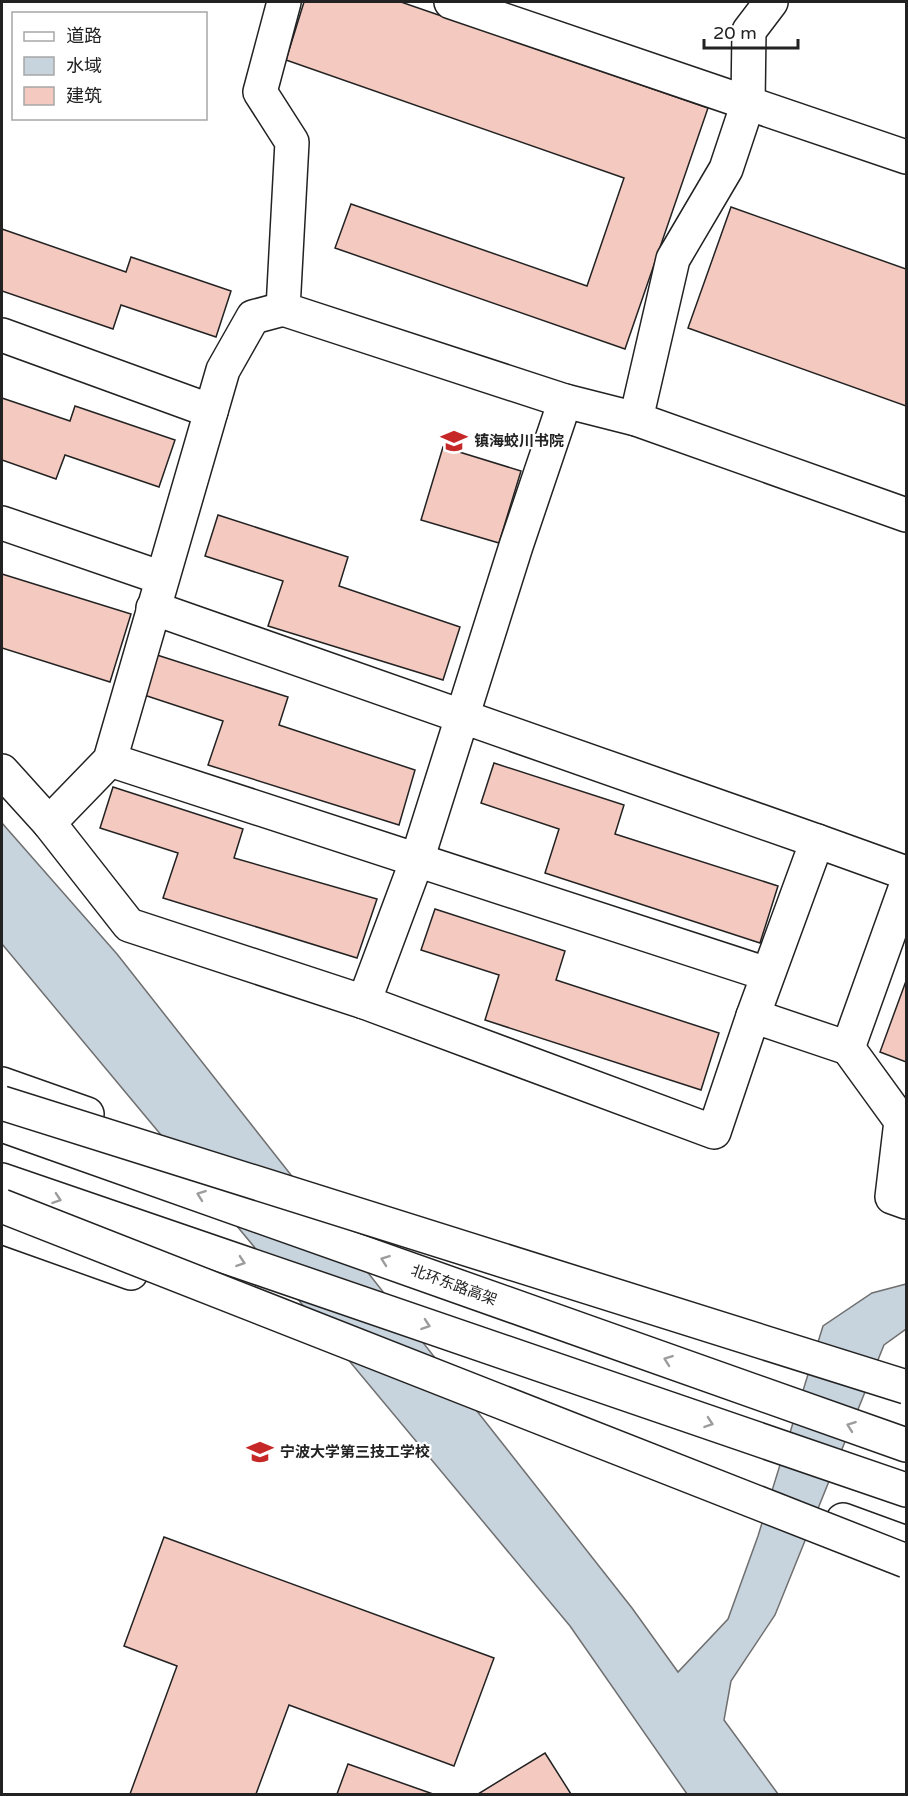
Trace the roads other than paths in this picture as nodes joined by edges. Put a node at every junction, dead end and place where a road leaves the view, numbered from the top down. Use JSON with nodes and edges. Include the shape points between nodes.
{"nodes":[{"id":1,"x":284,"y":2,"type":"edge"},
{"id":2,"x":451,"y":2,"type":"edge"},
{"id":3,"x":771,"y":2,"type":"edge"},
{"id":4,"x":748,"y":103,"type":"junction"},
{"id":5,"x":906,"y":157,"type":"edge"},
{"id":6,"x":283,"y":309,"type":"junction"},
{"id":7,"x":2,"y":335,"type":"edge"},
{"id":8,"x":565,"y":401,"type":"junction"},
{"id":9,"x":212,"y":411,"type":"junction"},
{"id":10,"x":636,"y":419,"type":"junction"},
{"id":11,"x":906,"y":515,"type":"edge"},
{"id":12,"x":2,"y":523,"type":"edge"},
{"id":13,"x":157,"y":593,"type":"junction"},
{"id":14,"x":463,"y":717,"type":"junction"},
{"id":15,"x":110,"y":760,"type":"junction"},
{"id":16,"x":2,"y":771,"type":"edge"},
{"id":17,"x":49,"y":823,"type":"junction"},
{"id":18,"x":817,"y":841,"type":"junction"},
{"id":19,"x":417,"y":860,"type":"junction"},
{"id":20,"x":906,"y":873,"type":"edge"},
{"id":21,"x":906,"y":886,"type":"edge"},
{"id":22,"x":767,"y":974,"type":"junction"},
{"id":23,"x":364,"y":1002,"type":"junction"},
{"id":24,"x":753,"y":1016,"type":"junction"},
{"id":25,"x":848,"y":1048,"type":"junction"},
{"id":26,"x":2,"y":1084,"type":"edge"},
{"id":27,"x":2,"y":1103,"type":"edge"},
{"id":28,"x":2,"y":1125,"type":"edge"},
{"id":29,"x":2,"y":1180,"type":"edge"},
{"id":30,"x":906,"y":1202,"type":"edge"},
{"id":31,"x":2,"y":1206,"type":"edge"},
{"id":32,"x":2,"y":1227,"type":"edge"},
{"id":33,"x":906,"y":1387,"type":"edge"},
{"id":34,"x":906,"y":1394,"type":"edge"},
{"id":35,"x":906,"y":1445,"type":"edge"},
{"id":36,"x":906,"y":1490,"type":"edge"},
{"id":37,"x":892,"y":1537,"type":"edge"},
{"id":38,"x":906,"y":1561,"type":"edge"}],
"edges":[{"from":1,"to":6,"type":"main road","via":[[260,92],[292,142]]},
{"from":2,"to":4,"type":"main road"},
{"from":3,"to":4,"type":"main road","via":[[749,31]]},
{"from":4,"to":5,"type":"main road"},
{"from":4,"to":10,"type":"main road","via":[[726,169],[673,259]]},
{"from":6,"to":8,"type":"main road"},
{"from":6,"to":9,"type":"main road","via":[[254,317],[223,370]]},
{"from":7,"to":9,"type":"main road"},
{"from":8,"to":10,"type":"main road"},
{"from":8,"to":14,"type":"main road"},
{"from":9,"to":13,"type":"main road"},
{"from":10,"to":11,"type":"main road"},
{"from":12,"to":13,"type":"main road"},
{"from":13,"to":14,"type":"main road"},
{"from":13,"to":15,"type":"main road"},
{"from":14,"to":18,"type":"main road"},
{"from":14,"to":19,"type":"main road"},
{"from":15,"to":17,"type":"main road"},
{"from":15,"to":19,"type":"main road"},
{"from":16,"to":17,"type":"main road"},
{"from":17,"to":23,"type":"main road","via":[[129,925]]},
{"from":18,"to":20,"type":"main road"},
{"from":18,"to":22,"type":"main road"},
{"from":19,"to":22,"type":"main road"},
{"from":19,"to":23,"type":"main road"},
{"from":21,"to":25,"type":"main road"},
{"from":22,"to":24,"type":"main road"},
{"from":23,"to":24,"type":"main road","via":[[714,1132]]},
{"from":24,"to":25,"type":"main road"},
{"from":25,"to":30,"type":"main road","via":[[901,1120],[892,1197]]},
{"from":26,"to":34,"type":"main road","bridge":true},
{"from":27,"to":33,"type":"main road","bridge":true},
{"from":35,"to":28,"type":"main road","name":"北环东路高架","one_way":true},
{"from":29,"to":36,"type":"main road","one_way":true},
{"from":31,"to":38,"type":"main road","bridge":true},
{"from":32,"to":37,"type":"main road","bridge":true}]}
